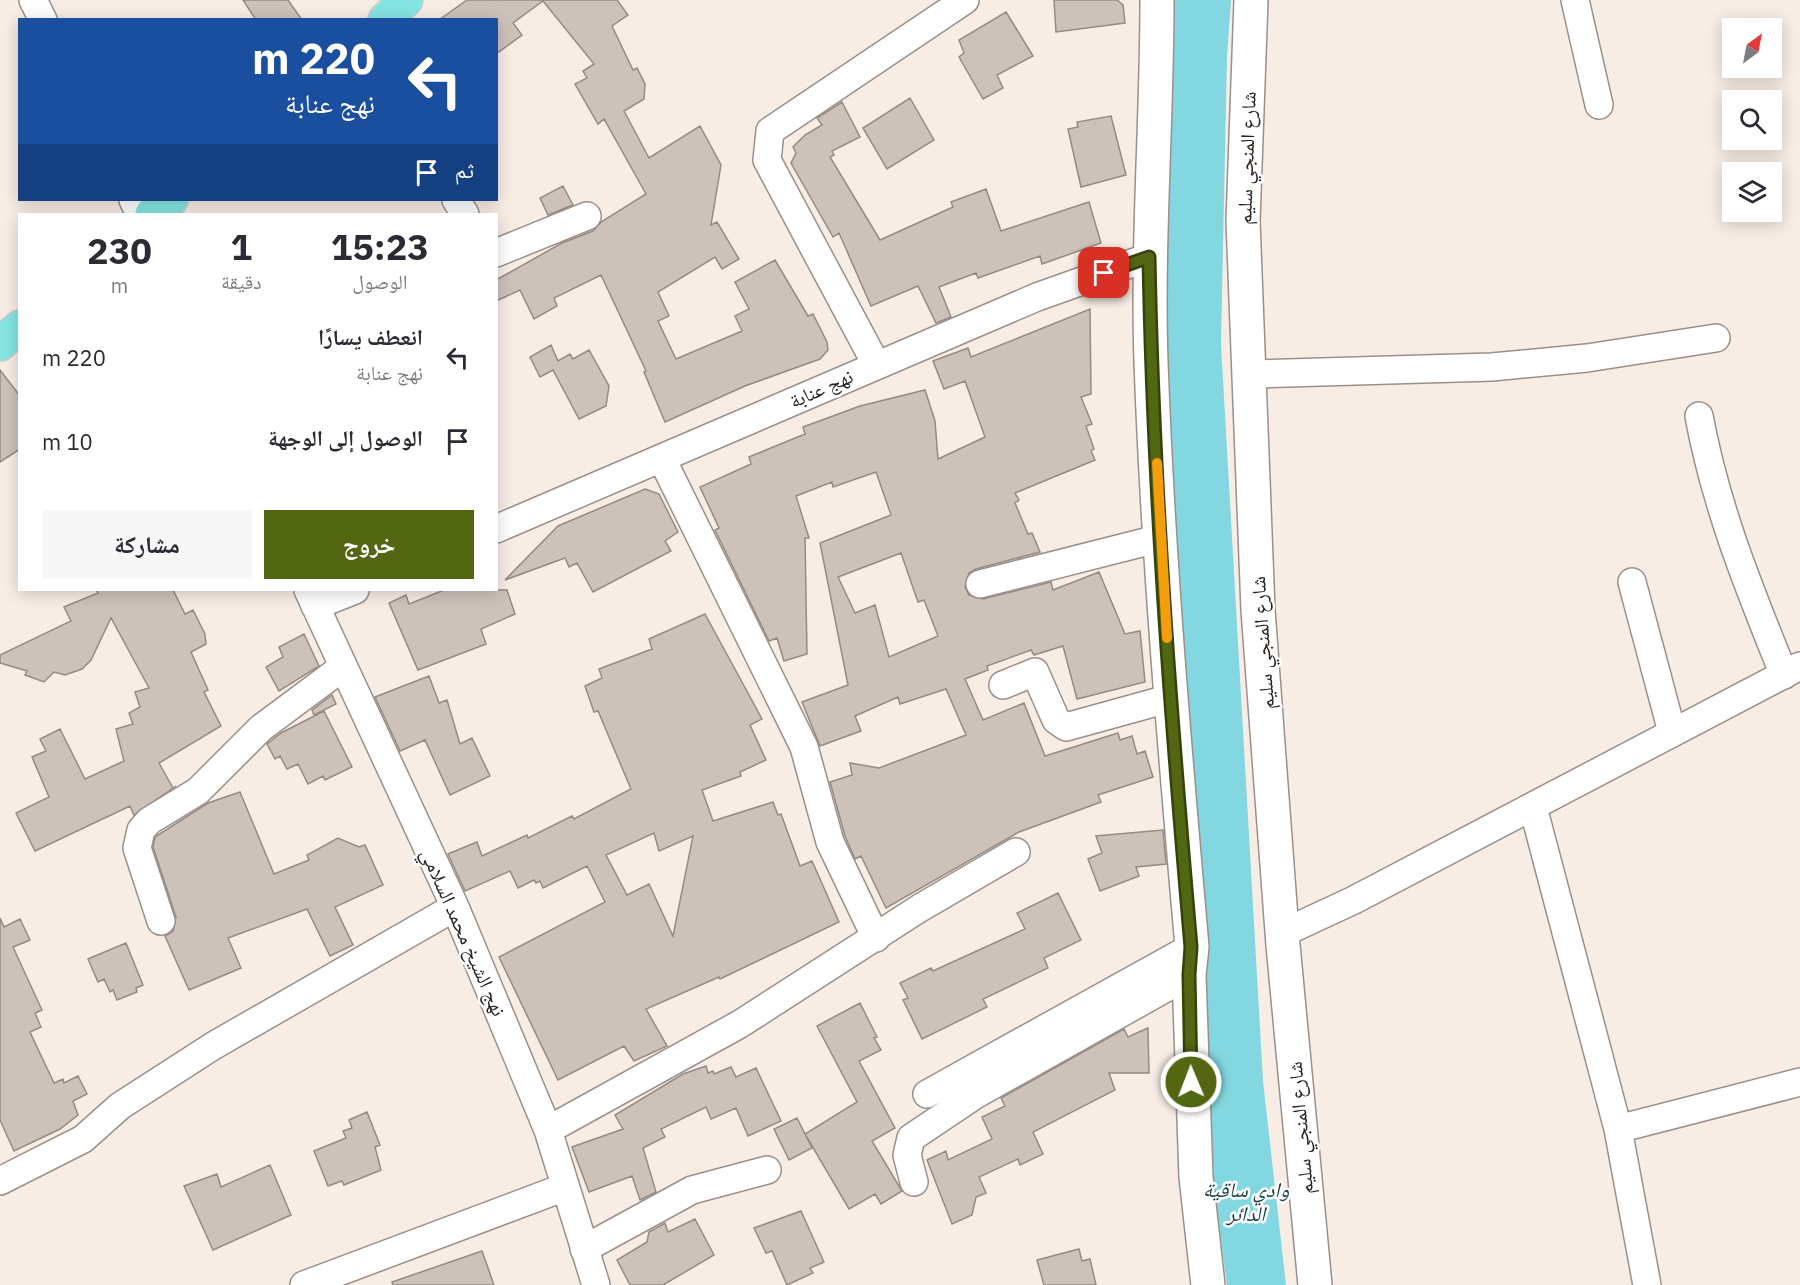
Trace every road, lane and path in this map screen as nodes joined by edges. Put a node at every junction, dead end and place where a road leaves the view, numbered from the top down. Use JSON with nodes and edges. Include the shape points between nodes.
{"nodes":[{"id":1,"x":33,"y":0,"type":"edge"},
{"id":2,"x":406,"y":0,"type":"edge"},
{"id":3,"x":965,"y":0,"type":"edge"},
{"id":4,"x":1157,"y":0,"type":"edge"},
{"id":5,"x":1251,"y":0,"type":"edge"},
{"id":6,"x":1575,"y":0,"type":"edge"},
{"id":7,"x":42,"y":18,"type":"edge"},
{"id":8,"x":387,"y":18,"type":"edge"},
{"id":9,"x":1599,"y":105,"type":"dead end"},
{"id":10,"x":170,"y":201,"type":"edge"},
{"id":11,"x":153,"y":213,"type":"edge"},
{"id":12,"x":587,"y":216,"type":"dead end"},
{"id":13,"x":498,"y":252,"type":"edge"},
{"id":14,"x":1149,"y":257,"type":"junction"},
{"id":15,"x":18,"y":329,"type":"edge"},
{"id":16,"x":1716,"y":338,"type":"dead end"},
{"id":17,"x":0,"y":344,"type":"edge"},
{"id":18,"x":876,"y":364,"type":"junction"},
{"id":19,"x":1251,"y":374,"type":"junction"},
{"id":20,"x":1699,"y":416,"type":"dead end"},
{"id":21,"x":662,"y":459,"type":"junction"},
{"id":22,"x":498,"y":528,"type":"edge"},
{"id":23,"x":1161,"y":538,"type":"junction"},
{"id":24,"x":1632,"y":582,"type":"dead end"},
{"id":25,"x":980,"y":584,"type":"dead end"},
{"id":26,"x":350,"y":591,"type":"edge"},
{"id":27,"x":311,"y":598,"type":"edge"},
{"id":28,"x":343,"y":667,"type":"junction"},
{"id":29,"x":1792,"y":671,"type":"edge"},
{"id":30,"x":1003,"y":685,"type":"dead end"},
{"id":31,"x":1171,"y":698,"type":"junction"},
{"id":32,"x":1672,"y":732,"type":"junction"},
{"id":33,"x":1533,"y":807,"type":"junction"},
{"id":34,"x":1016,"y":852,"type":"dead end"},
{"id":35,"x":455,"y":907,"type":"junction"},
{"id":36,"x":161,"y":921,"type":"dead end"},
{"id":37,"x":1283,"y":933,"type":"junction"},
{"id":38,"x":876,"y":938,"type":"junction"},
{"id":39,"x":1190,"y":961,"type":"junction"},
{"id":40,"x":1800,"y":1083,"type":"edge"},
{"id":41,"x":927,"y":1094,"type":"dead end"},
{"id":42,"x":1617,"y":1129,"type":"junction"},
{"id":43,"x":548,"y":1130,"type":"junction"},
{"id":44,"x":767,"y":1170,"type":"dead end"},
{"id":45,"x":3,"y":1171,"type":"edge"},
{"id":46,"x":914,"y":1182,"type":"dead end"},
{"id":47,"x":565,"y":1187,"type":"junction"},
{"id":48,"x":584,"y":1249,"type":"junction"},
{"id":49,"x":304,"y":1285,"type":"edge"},
{"id":50,"x":596,"y":1285,"type":"edge"},
{"id":51,"x":1208,"y":1285,"type":"edge"},
{"id":52,"x":1315,"y":1285,"type":"edge"},
{"id":53,"x":1647,"y":1285,"type":"edge"}],
"edges":[{"from":1,"to":7,"type":"street"},
{"from":2,"to":8,"type":"main road"},
{"from":3,"to":18,"type":"street","via":[[770,131],[767,160]]},
{"from":4,"to":14,"type":"main road"},
{"from":5,"to":19,"type":"main road","name":"شارع المنجي سليم","via":[[1244,221]]},
{"from":6,"to":9,"type":"street"},
{"from":10,"to":11,"type":"main road"},
{"from":12,"to":13,"type":"street"},
{"from":14,"to":18,"type":"street","name":"نهج عنابة","via":[[1037,297]]},
{"from":14,"to":23,"type":"main road"},
{"from":15,"to":17,"type":"main road"},
{"from":16,"to":19,"type":"street","via":[[1587,358],[1492,367]]},
{"from":18,"to":21,"type":"street","name":"نهج عنابة"},
{"from":19,"to":37,"type":"main road","name":"شارع المنجي سليم","via":[[1258,610]]},
{"from":20,"to":29,"type":"street","via":[[1721,513]]},
{"from":21,"to":22,"type":"street","name":"نهج عنابة"},
{"from":21,"to":38,"type":"street","via":[[804,747],[830,842]]},
{"from":23,"to":25,"type":"street"},
{"from":23,"to":31,"type":"main road"},
{"from":24,"to":32,"type":"street"},
{"from":26,"to":27,"type":"street"},
{"from":27,"to":28,"type":"street","name":"نهج الشيخ محمد السلامي"},
{"from":28,"to":35,"type":"street","name":"نهج الشيخ محمد السلامي"},
{"from":28,"to":36,"type":"street","via":[[261,728],[198,790],[141,830],[137,848]]},
{"from":29,"to":32,"type":"street"},
{"from":30,"to":31,"type":"street","via":[[1035,672],[1056,720],[1066,727]]},
{"from":31,"to":39,"type":"main road"},
{"from":32,"to":33,"type":"street"},
{"from":33,"to":37,"type":"street"},
{"from":33,"to":42,"type":"street"},
{"from":34,"to":38,"type":"street"},
{"from":35,"to":43,"type":"street","name":"نهج الشيخ محمد السلامي"},
{"from":35,"to":45,"type":"street","via":[[213,1046],[120,1106],[83,1139]]},
{"from":37,"to":52,"type":"main road","name":"شارع المنجي سليم"},
{"from":38,"to":43,"type":"street","via":[[740,1024]]},
{"from":39,"to":41,"type":"street"},
{"from":39,"to":46,"type":"street","via":[[910,1138],[907,1155]]},
{"from":39,"to":51,"type":"main road","via":[[1196,1177]]},
{"from":40,"to":42,"type":"street"},
{"from":42,"to":53,"type":"street"},
{"from":43,"to":47,"type":"street","name":"نهج الشيخ محمد السلامي"},
{"from":44,"to":48,"type":"street","via":[[692,1190]]},
{"from":47,"to":48,"type":"street","name":"نهج الشيخ محمد السلامي"},
{"from":47,"to":49,"type":"street"},
{"from":48,"to":50,"type":"street","name":"نهج الشيخ محمد السلامي"}]}
